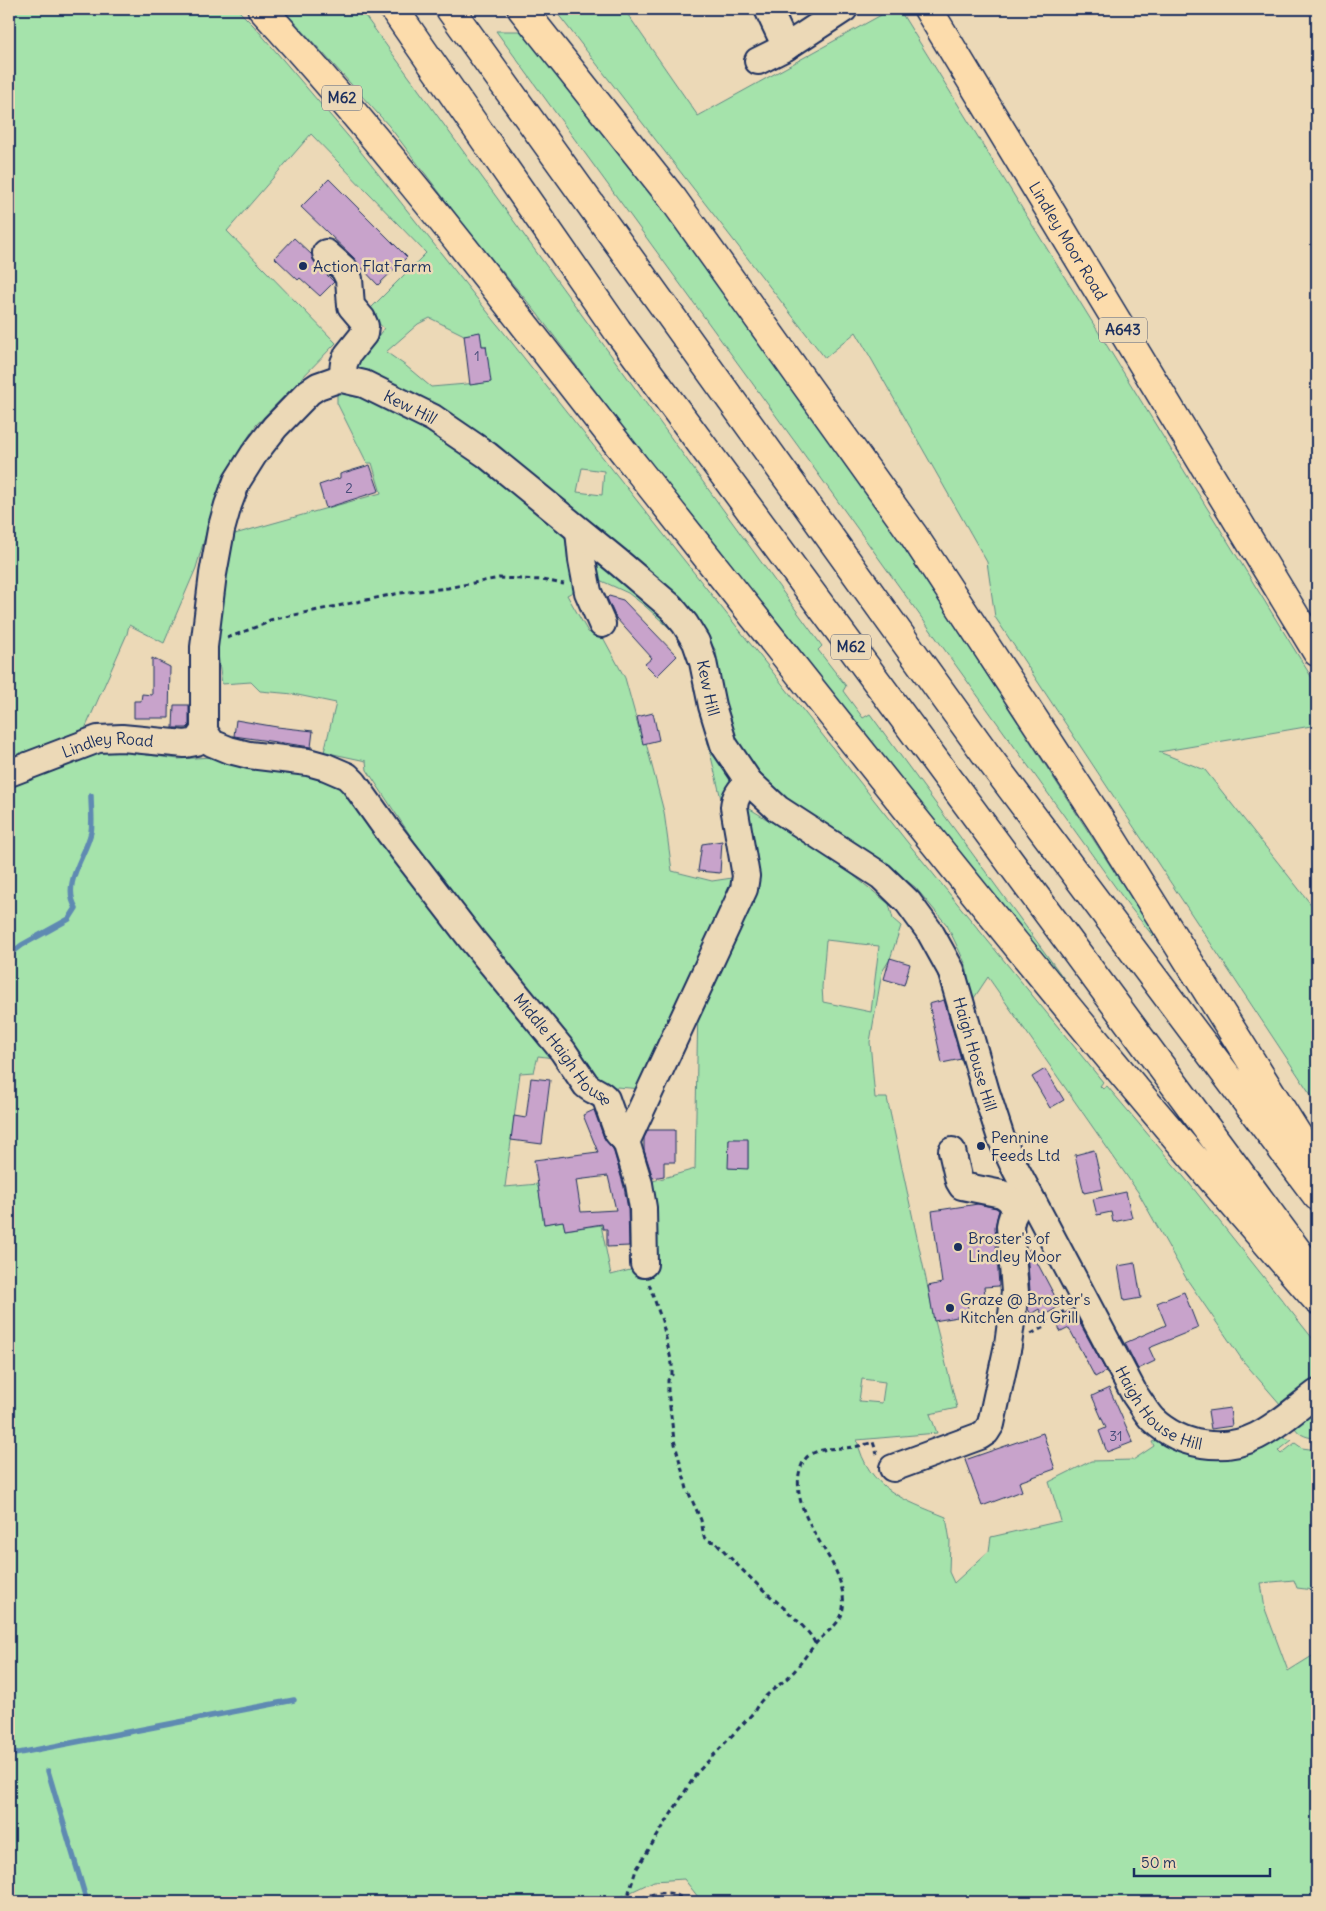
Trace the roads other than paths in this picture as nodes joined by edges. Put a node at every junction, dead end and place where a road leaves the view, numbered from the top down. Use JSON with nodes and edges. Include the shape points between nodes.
{"nodes":[{"id":1,"x":262,"y":9,"type":"edge"},
{"id":2,"x":394,"y":9,"type":"edge"},
{"id":3,"x":450,"y":9,"type":"edge"},
{"id":4,"x":522,"y":9,"type":"edge"},
{"id":5,"x":768,"y":9,"type":"edge"},
{"id":6,"x":844,"y":9,"type":"edge"},
{"id":7,"x":928,"y":9,"type":"edge"},
{"id":8,"x":786,"y":46,"type":"junction"},
{"id":9,"x":758,"y":61,"type":"dead end"},
{"id":10,"x":326,"y":253,"type":"dead end"},
{"id":11,"x":342,"y":379,"type":"junction"},
{"id":12,"x":579,"y":531,"type":"junction"},
{"id":13,"x":602,"y":624,"type":"dead end"},
{"id":14,"x":1316,"y":649,"type":"edge"},
{"id":15,"x":204,"y":731,"type":"junction"},
{"id":16,"x":724,"y":745,"type":"joint"},
{"id":17,"x":9,"y":772,"type":"edge"},
{"id":18,"x":748,"y":782,"type":"junction"},
{"id":19,"x":625,"y":1138,"type":"junction"},
{"id":20,"x":952,"y":1151,"type":"dead end"},
{"id":21,"x":1317,"y":1166,"type":"edge"},
{"id":22,"x":1317,"y":1196,"type":"edge"},
{"id":23,"x":1023,"y":1202,"type":"junction"},
{"id":24,"x":644,"y":1264,"type":"road end"},
{"id":25,"x":1317,"y":1278,"type":"edge"},
{"id":26,"x":1317,"y":1300,"type":"edge"},
{"id":27,"x":1317,"y":1394,"type":"edge"},
{"id":28,"x":893,"y":1468,"type":"road end"}],
"edges":[{"from":1,"to":26,"type":"main road","number":"M62","via":[[347,104],[418,191],[1013,939],[1222,1193]]},
{"from":2,"to":25,"type":"main road","number":"M62","via":[[617,330]]},
{"from":3,"to":22,"type":"main road","number":"M62","via":[[985,754]]},
{"from":4,"to":21,"type":"main road","via":[[674,199],[914,536],[1105,829]]},
{"from":5,"to":8,"type":"street"},
{"from":6,"to":8,"type":"street"},
{"from":7,"to":14,"type":"main road","name":"Lindley Moor Road","number":"A643"},
{"from":8,"to":9,"type":"street"},
{"from":10,"to":11,"type":"street","via":[[344,269],[349,279],[351,306],[365,326],[364,334],[344,363]]},
{"from":11,"to":12,"type":"street","name":"Kew Hill","via":[[364,384],[444,424]]},
{"from":11,"to":15,"type":"street","via":[[327,382],[309,392],[274,427],[237,481],[221,530],[211,582],[204,648]]},
{"from":12,"to":13,"type":"street","via":[[588,592]]},
{"from":12,"to":16,"type":"street","name":"Kew Hill","via":[[679,615],[704,662],[712,706]]},
{"from":15,"to":17,"type":"street","name":"Lindley Road","via":[[196,742],[185,744],[98,739]]},
{"from":15,"to":19,"type":"street","name":"Middle Haigh House","via":[[212,743],[229,750],[326,766],[354,783],[400,847],[563,1051],[586,1085],[603,1094],[618,1133]]},
{"from":16,"to":18,"type":"street","name":"Haigh House Hill"},
{"from":18,"to":19,"type":"street","via":[[738,792],[734,807],[746,876],[744,889],[628,1138]]},
{"from":18,"to":23,"type":"street","name":"Haigh House Hill","via":[[778,809],[881,876],[908,902],[930,932],[951,970],[986,1092]]},
{"from":19,"to":24,"type":"street","name":"Middle Haigh House","via":[[643,1208]]},
{"from":20,"to":23,"type":"street","via":[[962,1186]]},
{"from":23,"to":27,"type":"street","name":"Haigh House Hill","via":[[1084,1300],[1143,1407],[1162,1427],[1178,1437],[1206,1444],[1244,1442],[1265,1432]]},
{"from":23,"to":28,"type":"street","via":[[1011,1217],[1015,1292],[1008,1345],[991,1424],[980,1436]]}]}
